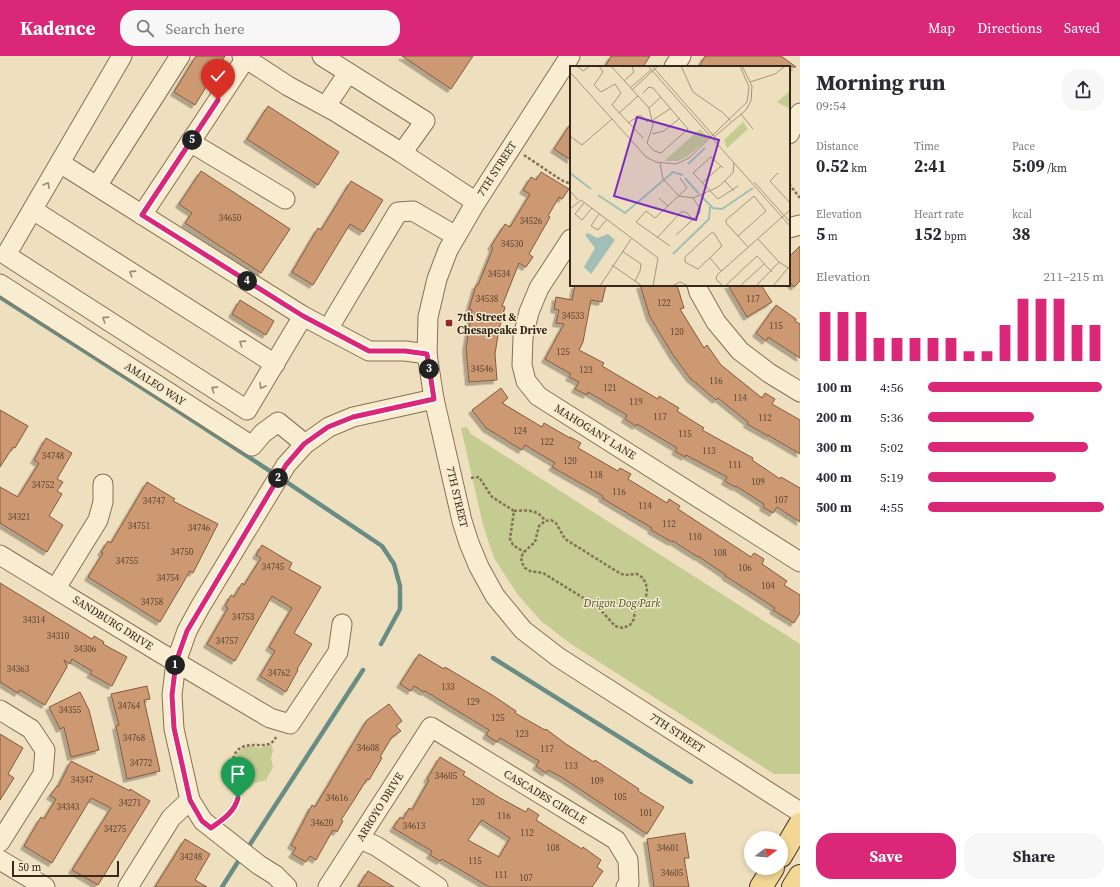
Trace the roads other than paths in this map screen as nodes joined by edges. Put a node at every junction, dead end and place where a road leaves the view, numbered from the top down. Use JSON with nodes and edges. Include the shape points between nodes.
{"nodes":[{"id":1,"x":122,"y":56,"type":"edge"},
{"id":2,"x":180,"y":56,"type":"edge"},
{"id":3,"x":322,"y":56,"type":"edge"},
{"id":4,"x":570,"y":56,"type":"edge"},
{"id":5,"x":681,"y":56,"type":"edge"},
{"id":6,"x":244,"y":57,"type":"edge"},
{"id":7,"x":675,"y":66,"type":"edge"},
{"id":8,"x":348,"y":73,"type":"junction"},
{"id":9,"x":326,"y":106,"type":"junction"},
{"id":10,"x":800,"y":113,"type":"edge"},
{"id":11,"x":790,"y":132,"type":"edge"},
{"id":12,"x":190,"y":142,"type":"junction"},
{"id":13,"x":402,"y":153,"type":"junction"},
{"id":14,"x":60,"y":163,"type":"junction"},
{"id":15,"x":97,"y":186,"type":"junction"},
{"id":16,"x":285,"y":199,"type":"dead end"},
{"id":17,"x":476,"y":202,"type":"junction"},
{"id":18,"x":33,"y":210,"type":"junction"},
{"id":19,"x":142,"y":215,"type":"junction"},
{"id":20,"x":800,"y":225,"type":"edge"},
{"id":21,"x":790,"y":228,"type":"edge"},
{"id":22,"x":456,"y":236,"type":"junction"},
{"id":23,"x":570,"y":241,"type":"edge"},
{"id":24,"x":0,"y":284,"type":"edge"},
{"id":25,"x":697,"y":286,"type":"edge"},
{"id":26,"x":303,"y":316,"type":"junction"},
{"id":27,"x":329,"y":330,"type":"junction"},
{"id":28,"x":427,"y":354,"type":"junction"},
{"id":29,"x":275,"y":364,"type":"junction"},
{"id":30,"x":800,"y":392,"type":"edge"},
{"id":31,"x":434,"y":399,"type":"junction"},
{"id":32,"x":304,"y":444,"type":"junction"},
{"id":33,"x":103,"y":484,"type":"dead end"},
{"id":34,"x":0,"y":555,"type":"edge"},
{"id":35,"x":800,"y":562,"type":"edge"},
{"id":36,"x":56,"y":588,"type":"junction"},
{"id":37,"x":342,"y":624,"type":"dead end"},
{"id":38,"x":176,"y":662,"type":"junction"},
{"id":39,"x":0,"y":710,"type":"edge"},
{"id":40,"x":431,"y":727,"type":"joint"},
{"id":41,"x":190,"y":800,"type":"junction"},
{"id":42,"x":800,"y":812,"type":"edge"},
{"id":43,"x":800,"y":824,"type":"edge"},
{"id":44,"x":360,"y":839,"type":"junction"},
{"id":45,"x":0,"y":842,"type":"edge"},
{"id":46,"x":788,"y":844,"type":"edge"},
{"id":47,"x":0,"y":860,"type":"edge"},
{"id":48,"x":769,"y":875,"type":"edge"},
{"id":49,"x":800,"y":876,"type":"edge"},
{"id":50,"x":45,"y":887,"type":"edge"},
{"id":51,"x":128,"y":887,"type":"edge"},
{"id":52,"x":287,"y":887,"type":"edge"},
{"id":53,"x":328,"y":887,"type":"edge"},
{"id":54,"x":438,"y":887,"type":"edge"},
{"id":55,"x":626,"y":887,"type":"edge"},
{"id":56,"x":761,"y":887,"type":"edge"},
{"id":57,"x":793,"y":887,"type":"edge"}],
"edges":[{"from":1,"to":14,"type":"street"},
{"from":2,"to":15,"type":"street"},
{"from":3,"to":8,"type":"street"},
{"from":4,"to":17,"type":"street","name":"7TH STREET"},
{"from":5,"to":7,"type":"street"},
{"from":6,"to":9,"type":"street","via":[[288,86]]},
{"from":6,"to":12,"type":"street"},
{"from":8,"to":9,"type":"street"},
{"from":8,"to":13,"type":"street","via":[[425,121]]},
{"from":9,"to":13,"type":"street"},
{"from":10,"to":11,"type":"street"},
{"from":12,"to":16,"type":"street"},
{"from":12,"to":19,"type":"street"},
{"from":13,"to":17,"type":"street"},
{"from":14,"to":15,"type":"street"},
{"from":18,"to":14,"type":"street","one_way":true},
{"from":15,"to":19,"type":"street"},
{"from":17,"to":22,"type":"street","name":"7TH STREET"},
{"from":29,"to":18,"type":"street","one_way":true},
{"from":29,"to":18,"type":"street","one_way":true,"via":[[247,410],[6,255]]},
{"from":19,"to":26,"type":"street"},
{"from":20,"to":21,"type":"street"},
{"from":22,"to":27,"type":"street","via":[[412,211],[398,212]]},
{"from":22,"to":28,"type":"street","name":"7TH STREET","via":[[437,279],[428,317]]},
{"from":23,"to":35,"type":"street","name":"MAHOGANY LANE","via":[[539,288],[529,312],[523,337],[522,365],[526,382],[538,396]]},
{"from":24,"to":32,"type":"street","name":"AMALEO WAY","via":[[252,446],[263,433],[278,422]]},
{"from":25,"to":30,"type":"street","via":[[716,322],[740,351]]},
{"from":26,"to":27,"type":"street"},
{"from":26,"to":29,"type":"street"},
{"from":27,"to":28,"type":"street","via":[[369,351]]},
{"from":28,"to":31,"type":"street","name":"7TH STREET"},
{"from":31,"to":32,"type":"street","via":[[353,417],[328,427]]},
{"from":31,"to":42,"type":"street","name":"7TH STREET","via":[[469,543],[495,596],[523,630],[558,658]]},
{"from":32,"to":38,"type":"street","via":[[286,465],[187,631]]},
{"from":33,"to":36,"type":"street","via":[[98,520]]},
{"from":34,"to":36,"type":"street","name":"SANDBURG DRIVE"},
{"from":36,"to":38,"type":"street","name":"SANDBURG DRIVE"},
{"from":37,"to":38,"type":"street","name":"SANDBURG DRIVE","via":[[338,652],[285,722],[270,718]]},
{"from":38,"to":41,"type":"street","via":[[172,695],[174,728]]},
{"from":39,"to":45,"type":"street","via":[[32,729],[45,750],[43,774]]},
{"from":40,"to":44,"type":"street","name":"ARROYO DRIVE"},
{"from":40,"to":55,"type":"street","name":"CASCADES CIRCLE","via":[[616,840],[628,860]]},
{"from":41,"to":51,"type":"street","via":[[171,818]]},
{"from":41,"to":52,"type":"street","via":[[202,821]]},
{"from":43,"to":46,"type":"main road"},
{"from":44,"to":53,"type":"street","name":"ARROYO DRIVE"},
{"from":44,"to":54,"type":"street","via":[[376,846]]},
{"from":47,"to":50,"type":"street"},
{"from":48,"to":56,"type":"main road"},
{"from":49,"to":57,"type":"main road"}]}
